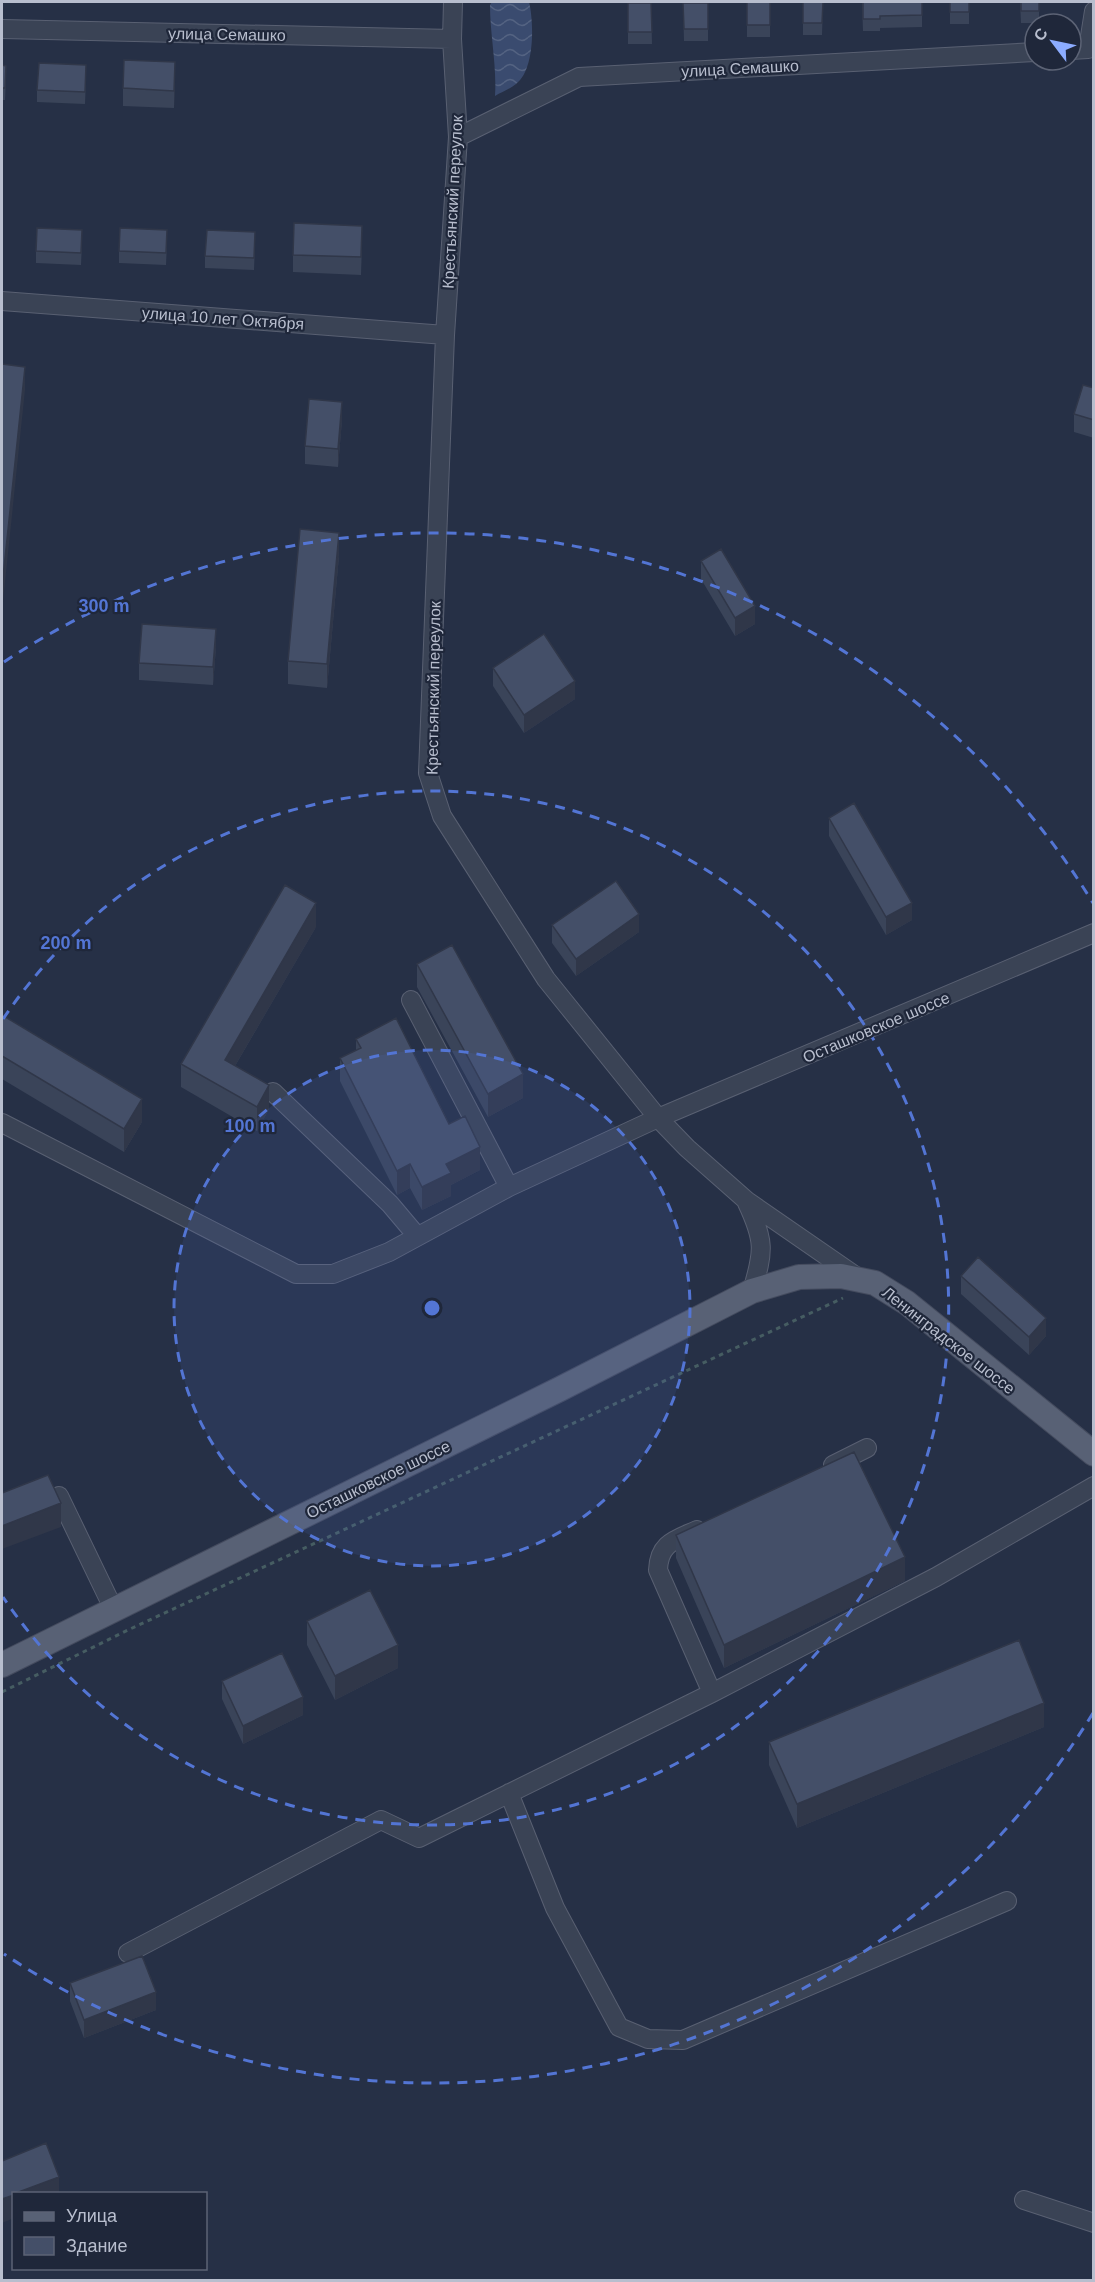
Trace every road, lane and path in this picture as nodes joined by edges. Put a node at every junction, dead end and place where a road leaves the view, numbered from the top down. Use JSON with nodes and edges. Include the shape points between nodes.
{"nodes":[{"id":1,"x":453,"y":2,"type":"edge"},
{"id":2,"x":1094,"y":11,"type":"edge"},
{"id":3,"x":2,"y":29,"type":"edge"},
{"id":4,"x":452,"y":39,"type":"junction"},
{"id":5,"x":1083,"y":49,"type":"edge"},
{"id":6,"x":1023,"y":53,"type":"edge"},
{"id":7,"x":459,"y":137,"type":"junction"},
{"id":8,"x":2,"y":301,"type":"edge"},
{"id":9,"x":445,"y":335,"type":"junction"},
{"id":10,"x":1094,"y":933,"type":"edge"},
{"id":11,"x":411,"y":1000,"type":"dead end"},
{"id":12,"x":273,"y":1092,"type":"dead end"},
{"id":13,"x":658,"y":1118,"type":"junction"},
{"id":14,"x":2,"y":1123,"type":"edge"},
{"id":15,"x":509,"y":1187,"type":"junction"},
{"id":16,"x":747,"y":1201,"type":"junction"},
{"id":17,"x":417,"y":1236,"type":"junction"},
{"id":18,"x":867,"y":1280,"type":"junction"},
{"id":19,"x":752,"y":1291,"type":"junction"},
{"id":20,"x":1089,"y":1443,"type":"edge"},
{"id":21,"x":867,"y":1448,"type":"dead end"},
{"id":22,"x":815,"y":1473,"type":"edge"},
{"id":23,"x":1094,"y":1486,"type":"edge"},
{"id":24,"x":59,"y":1496,"type":"edge"},
{"id":25,"x":709,"y":1524,"type":"edge"},
{"id":26,"x":114,"y":1610,"type":"junction"},
{"id":27,"x":2,"y":1665,"type":"edge"},
{"id":28,"x":2,"y":1692,"type":"edge"},
{"id":29,"x":712,"y":1693,"type":"junction"},
{"id":30,"x":509,"y":1793,"type":"junction"},
{"id":31,"x":1007,"y":1901,"type":"dead end"},
{"id":32,"x":128,"y":1953,"type":"dead end"},
{"id":33,"x":1024,"y":2200,"type":"dead end"},
{"id":34,"x":1094,"y":2223,"type":"edge"}],
"edges":[{"from":1,"to":4,"type":"street","name":"Крестьянский переулок"},
{"from":2,"to":5,"type":"street","via":[[1088,49]]},
{"from":3,"to":4,"type":"street","name":"улица Семашко"},
{"from":4,"to":7,"type":"street","name":"Крестьянский переулок"},
{"from":6,"to":7,"type":"street","name":"улица Семашко","via":[[579,77]]},
{"from":7,"to":9,"type":"street","name":"Крестьянский переулок"},
{"from":8,"to":9,"type":"street","name":"улица 10 лет Октября"},
{"from":9,"to":13,"type":"street","name":"Крестьянский переулок","via":[[428,773],[442,816],[546,979]]},
{"from":10,"to":13,"type":"street","name":"Осташковское шоссе"},
{"from":11,"to":15,"type":"street"},
{"from":12,"to":17,"type":"street","via":[[390,1204]]},
{"from":13,"to":15,"type":"street","name":"Осташковское шоссе"},
{"from":13,"to":16,"type":"street","name":"Крестьянский переулок"},
{"from":14,"to":17,"type":"street","name":"Осташковское шоссе","via":[[296,1274],[333,1274]]},
{"from":15,"to":17,"type":"street","name":"Осташковское шоссе"},
{"from":16,"to":18,"type":"street","name":"Крестьянский переулок"},
{"from":16,"to":19,"type":"street","via":[[759,1229],[762,1256]]},
{"from":18,"to":19,"type":"main road","name":"Ленинградское шоссе","via":[[799,1276]]},
{"from":18,"to":20,"type":"main road","name":"Ленинградское шоссе","via":[[907,1303]]},
{"from":18,"to":28,"type":"path"},
{"from":19,"to":26,"type":"main road","name":"Осташковское шоссе"},
{"from":21,"to":22,"type":"street"},
{"from":23,"to":29,"type":"street","via":[[936,1577]]},
{"from":24,"to":26,"type":"street"},
{"from":25,"to":29,"type":"street","via":[[667,1544],[658,1556],[658,1570]]},
{"from":26,"to":27,"type":"main road","name":"Осташковское шоссе"},
{"from":29,"to":30,"type":"street"},
{"from":30,"to":31,"type":"street","via":[[555,1908],[603,1999],[619,2027],[648,2039],[682,2040]]},
{"from":30,"to":32,"type":"street","via":[[419,1838],[381,1820]]},
{"from":33,"to":34,"type":"street"}]}
